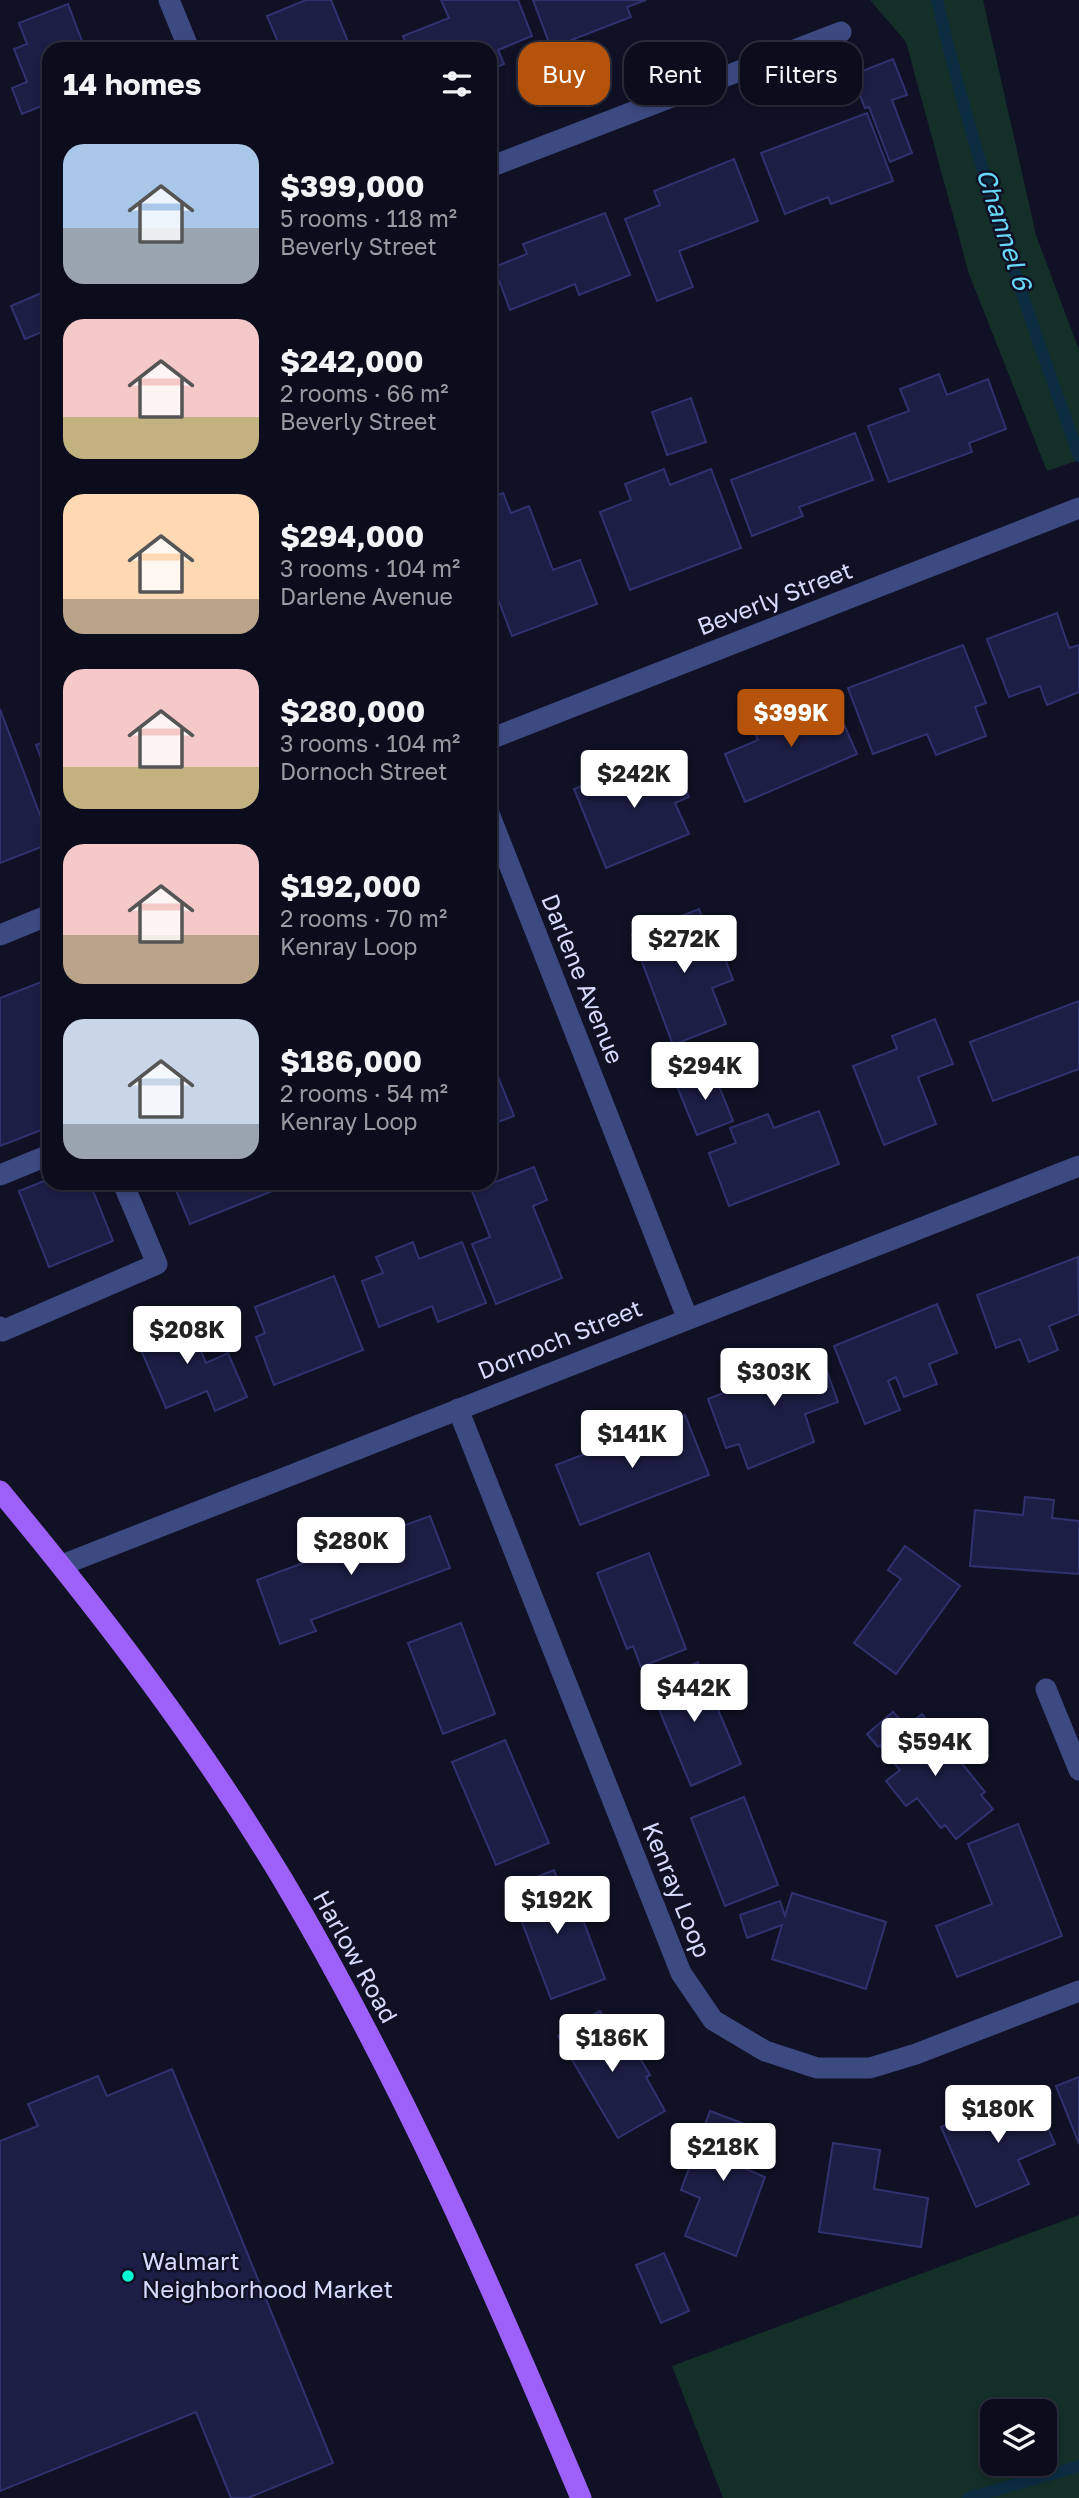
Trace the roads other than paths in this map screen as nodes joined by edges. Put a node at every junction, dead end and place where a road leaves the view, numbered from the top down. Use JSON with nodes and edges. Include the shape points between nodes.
{"nodes":[{"id":1,"x":169,"y":0,"type":"edge"},
{"id":2,"x":841,"y":32,"type":"dead end"},
{"id":3,"x":186,"y":42,"type":"edge"},
{"id":4,"x":497,"y":164,"type":"edge"},
{"id":5,"x":1079,"y":508,"type":"edge"},
{"id":6,"x":497,"y":736,"type":"edge"},
{"id":7,"x":497,"y":834,"type":"edge"},
{"id":8,"x":42,"y":918,"type":"edge"},
{"id":9,"x":0,"y":935,"type":"edge"},
{"id":10,"x":42,"y":1158,"type":"edge"},
{"id":11,"x":1079,"y":1166,"type":"edge"},
{"id":12,"x":0,"y":1175,"type":"edge"},
{"id":13,"x":126,"y":1190,"type":"edge"},
{"id":14,"x":687,"y":1317,"type":"junction"},
{"id":15,"x":0,"y":1327,"type":"edge"},
{"id":16,"x":458,"y":1409,"type":"junction"},
{"id":17,"x":0,"y":1491,"type":"edge"},
{"id":18,"x":62,"y":1565,"type":"junction"},
{"id":19,"x":1046,"y":1689,"type":"dead end"},
{"id":20,"x":1079,"y":1769,"type":"edge"},
{"id":21,"x":1079,"y":1991,"type":"edge"},
{"id":22,"x":581,"y":2498,"type":"edge"}],
"edges":[{"from":1,"to":3,"type":"street"},
{"from":2,"to":4,"type":"street"},
{"from":5,"to":6,"type":"street","name":"Beverly Street"},
{"from":7,"to":14,"type":"street","name":"Darlene Avenue"},
{"from":8,"to":9,"type":"street"},
{"from":10,"to":12,"type":"street"},
{"from":11,"to":14,"type":"street","name":"Dornoch Street"},
{"from":13,"to":15,"type":"street","via":[[157,1264],[2,1331]]},
{"from":14,"to":16,"type":"street","name":"Dornoch Street"},
{"from":16,"to":18,"type":"street","name":"Dornoch Street"},
{"from":16,"to":21,"type":"street","name":"Kenray Loop","via":[[681,1973],[713,2020],[765,2051],[817,2067],[870,2068]]},
{"from":17,"to":18,"type":"main road","name":"Harlow Road"},
{"from":18,"to":22,"type":"main road","name":"Harlow Road","via":[[149,1676],[220,1781],[353,2003],[484,2268]]},
{"from":19,"to":20,"type":"street"}]}
